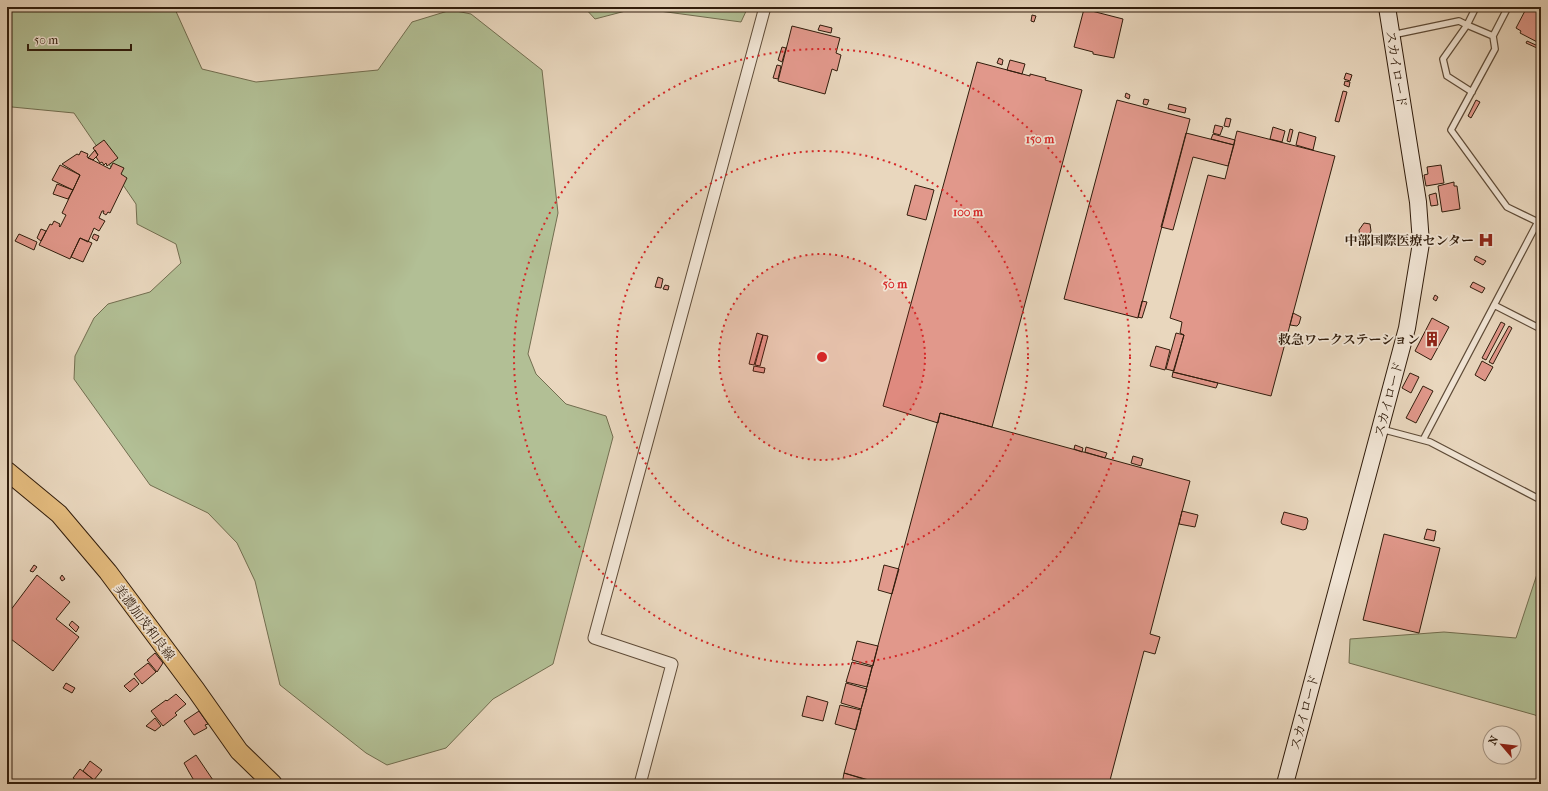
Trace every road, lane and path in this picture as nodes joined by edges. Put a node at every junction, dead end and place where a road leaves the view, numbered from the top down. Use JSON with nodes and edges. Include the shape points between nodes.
{"nodes":[{"id":1,"x":765,"y":7,"type":"edge"},
{"id":2,"x":1388,"y":7,"type":"edge"},
{"id":3,"x":1476,"y":7,"type":"edge"},
{"id":4,"x":1508,"y":7,"type":"edge"},
{"id":5,"x":1467,"y":25,"type":"junction"},
{"id":6,"x":1392,"y":35,"type":"junction"},
{"id":7,"x":1493,"y":36,"type":"junction"},
{"id":8,"x":1472,"y":92,"type":"junction"},
{"id":9,"x":1541,"y":216,"type":"edge"},
{"id":10,"x":1538,"y":222,"type":"junction"},
{"id":11,"x":1494,"y":305,"type":"junction"},
{"id":12,"x":1541,"y":329,"type":"edge"},
{"id":13,"x":1380,"y":429,"type":"junction"},
{"id":14,"x":1423,"y":440,"type":"junction"},
{"id":15,"x":7,"y":470,"type":"edge"},
{"id":16,"x":1541,"y":500,"type":"edge"},
{"id":17,"x":273,"y":784,"type":"edge"},
{"id":18,"x":640,"y":784,"type":"edge"},
{"id":19,"x":1285,"y":784,"type":"edge"}],
"edges":[{"from":1,"to":18,"type":"street","via":[[594,638],[672,664]]},
{"from":2,"to":6,"type":"street","name":"スカイロード"},
{"from":3,"to":5,"type":"lane"},
{"from":4,"to":7,"type":"lane"},
{"from":5,"to":6,"type":"lane","via":[[1459,21]]},
{"from":5,"to":7,"type":"lane"},
{"from":5,"to":8,"type":"lane","via":[[1443,59],[1448,76]]},
{"from":6,"to":13,"type":"street","name":"スカイロード","via":[[1418,202],[1421,243],[1407,328]]},
{"from":7,"to":8,"type":"lane","via":[[1495,49]]},
{"from":8,"to":10,"type":"lane","via":[[1451,130],[1507,207]]},
{"from":9,"to":10,"type":"lane"},
{"from":10,"to":11,"type":"lane"},
{"from":11,"to":12,"type":"lane"},
{"from":11,"to":14,"type":"lane"},
{"from":13,"to":14,"type":"lane"},
{"from":13,"to":19,"type":"street","name":"スカイロード"},
{"from":14,"to":16,"type":"lane"},
{"from":15,"to":17,"type":"main road","name":"美濃加茂和良線","via":[[59,514],[113,579],[239,751]]}]}
